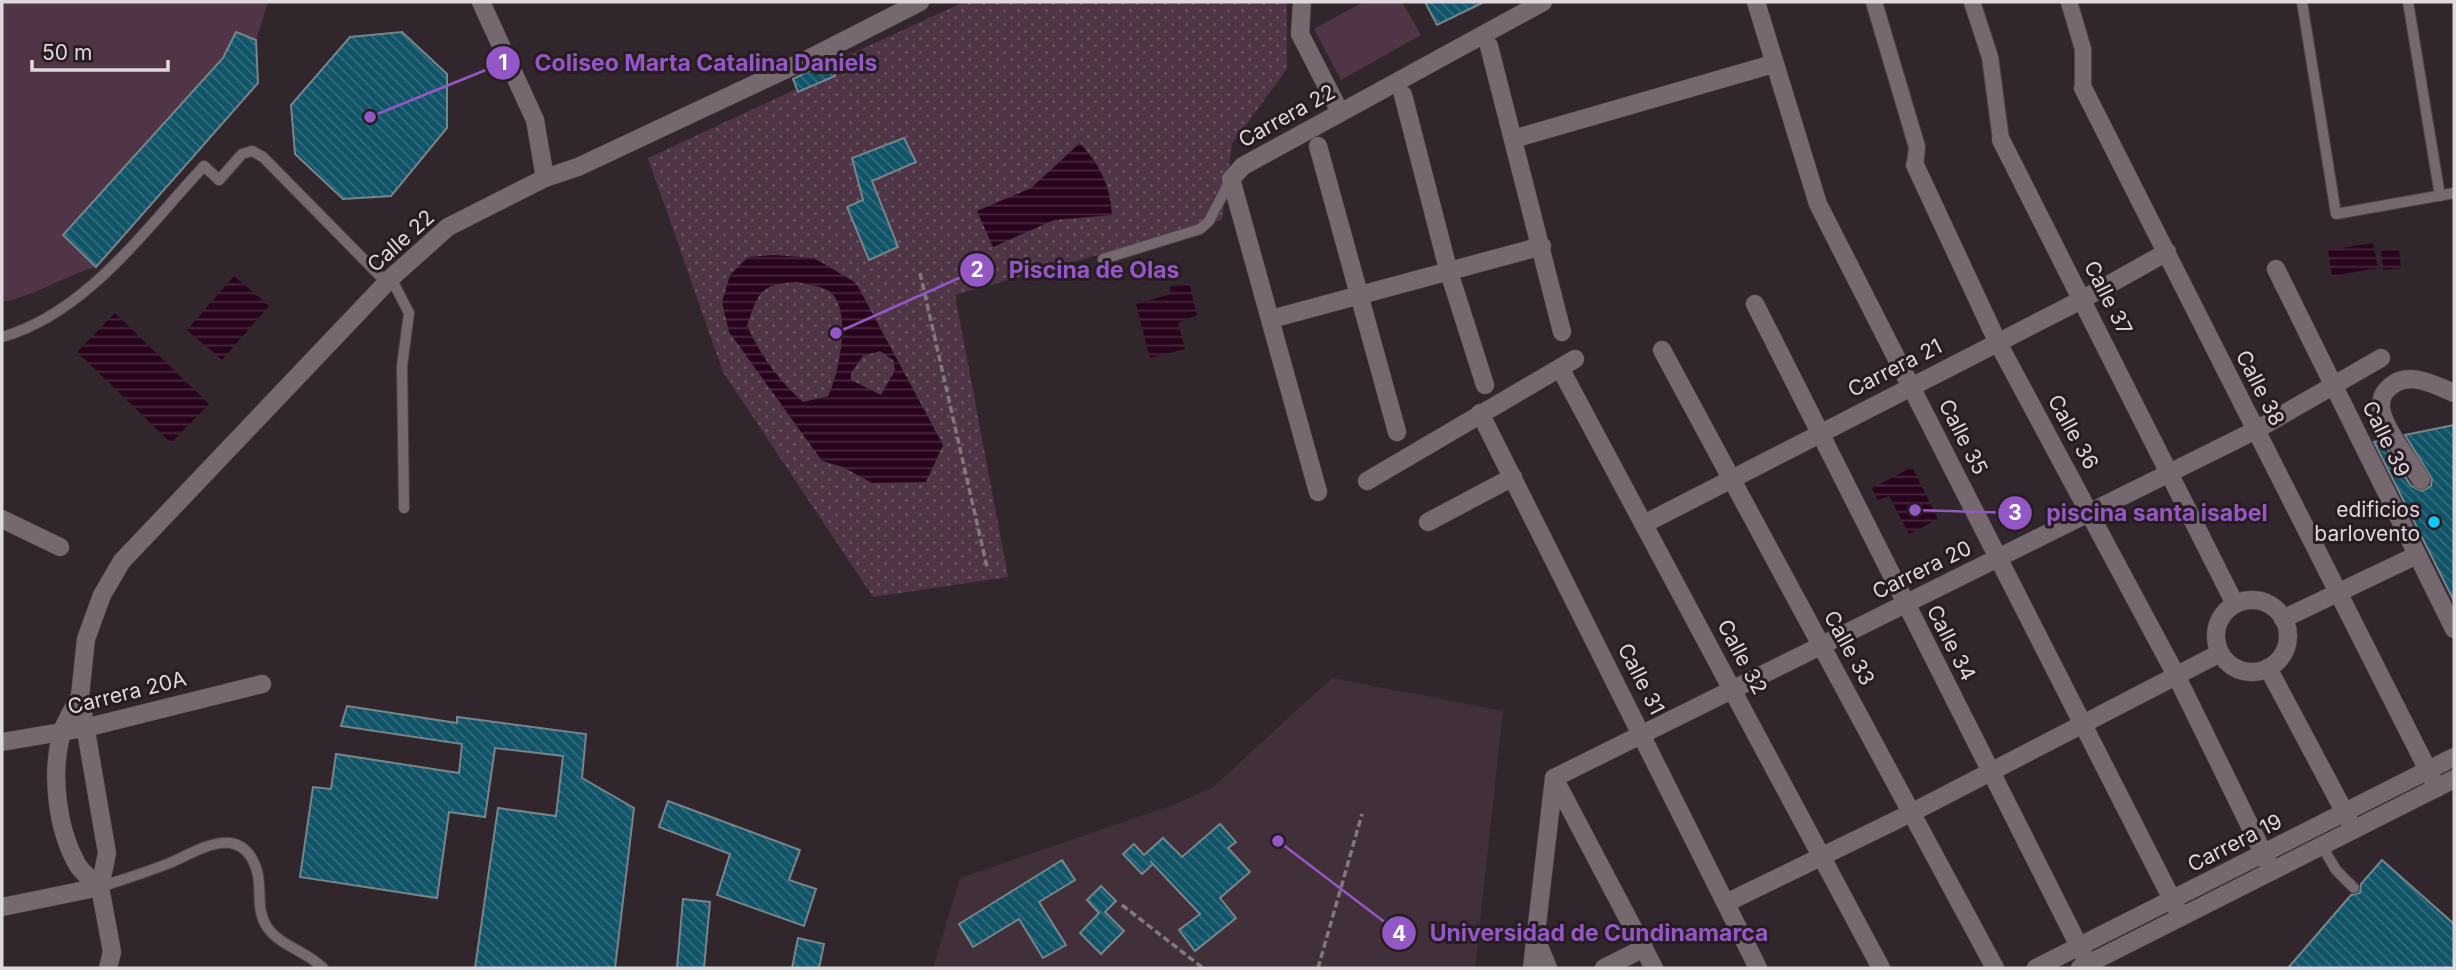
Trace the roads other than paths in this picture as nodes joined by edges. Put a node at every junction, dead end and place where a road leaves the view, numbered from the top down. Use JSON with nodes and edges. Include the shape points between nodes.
{"nodes":[{"id":1,"x":481,"y":2,"type":"edge"},
{"id":2,"x":920,"y":2,"type":"edge"},
{"id":3,"x":1303,"y":2,"type":"edge"},
{"id":4,"x":1543,"y":2,"type":"edge"},
{"id":5,"x":1756,"y":2,"type":"edge"},
{"id":6,"x":1874,"y":2,"type":"edge"},
{"id":7,"x":1972,"y":2,"type":"edge"},
{"id":8,"x":2068,"y":2,"type":"edge"},
{"id":9,"x":2302,"y":2,"type":"edge"},
{"id":10,"x":2408,"y":2,"type":"edge"},
{"id":11,"x":1489,"y":46,"type":"dead end"},
{"id":12,"x":1773,"y":64,"type":"junction"},
{"id":13,"x":2083,"y":88,"type":"joint"},
{"id":14,"x":1403,"y":95,"type":"dead end"},
{"id":15,"x":1340,"y":112,"type":"junction"},
{"id":16,"x":1513,"y":139,"type":"junction"},
{"id":17,"x":2001,"y":140,"type":"joint"},
{"id":18,"x":1318,"y":146,"type":"dead end"},
{"id":19,"x":1915,"y":165,"type":"joint"},
{"id":20,"x":545,"y":178,"type":"junction"},
{"id":21,"x":1231,"y":179,"type":"junction"},
{"id":22,"x":2454,"y":193,"type":"edge"},
{"id":23,"x":2440,"y":196,"type":"junction"},
{"id":24,"x":1542,"y":246,"type":"junction"},
{"id":25,"x":2167,"y":252,"type":"junction"},
{"id":26,"x":1103,"y":259,"type":"dead end"},
{"id":27,"x":1448,"y":269,"type":"junction"},
{"id":28,"x":2276,"y":269,"type":"dead end"},
{"id":29,"x":389,"y":281,"type":"junction"},
{"id":30,"x":1359,"y":295,"type":"junction"},
{"id":31,"x":2083,"y":299,"type":"junction"},
{"id":32,"x":1755,"y":304,"type":"dead end"},
{"id":33,"x":1270,"y":319,"type":"junction"},
{"id":34,"x":1562,"y":331,"type":"dead end"},
{"id":35,"x":2,"y":337,"type":"edge"},
{"id":36,"x":1997,"y":341,"type":"junction"},
{"id":37,"x":1662,"y":350,"type":"dead end"},
{"id":38,"x":2381,"y":358,"type":"dead end"},
{"id":39,"x":1485,"y":385,"type":"dead end"},
{"id":40,"x":2334,"y":385,"type":"junction"},
{"id":41,"x":1911,"y":386,"type":"junction"},
{"id":42,"x":2454,"y":393,"type":"edge"},
{"id":43,"x":1479,"y":412,"type":"junction"},
{"id":44,"x":2256,"y":430,"type":"junction"},
{"id":45,"x":1398,"y":432,"type":"dead end"},
{"id":46,"x":1820,"y":433,"type":"junction"},
{"id":47,"x":2171,"y":472,"type":"junction"},
{"id":48,"x":1513,"y":477,"type":"junction"},
{"id":49,"x":1731,"y":479,"type":"junction"},
{"id":50,"x":2421,"y":480,"type":"dead end"},
{"id":51,"x":1367,"y":481,"type":"dead end"},
{"id":52,"x":1318,"y":492,"type":"dead end"},
{"id":53,"x":404,"y":508,"type":"dead end"},
{"id":54,"x":2091,"y":511,"type":"junction"},
{"id":55,"x":2,"y":519,"type":"edge"},
{"id":56,"x":1428,"y":522,"type":"dead end"},
{"id":57,"x":1644,"y":524,"type":"junction"},
{"id":58,"x":60,"y":547,"type":"dead end"},
{"id":59,"x":2417,"y":555,"type":"junction"},
{"id":60,"x":1999,"y":557,"type":"junction"},
{"id":61,"x":2337,"y":593,"type":"junction"},
{"id":62,"x":1906,"y":603,"type":"junction"},
{"id":63,"x":2235,"y":604,"type":"junction"},
{"id":64,"x":2283,"y":619,"type":"junction"},
{"id":65,"x":2454,"y":629,"type":"edge"},
{"id":66,"x":1821,"y":646,"type":"junction"},
{"id":67,"x":2220,"y":653,"type":"junction"},
{"id":68,"x":2268,"y":668,"type":"junction"},
{"id":69,"x":2176,"y":675,"type":"junction"},
{"id":70,"x":262,"y":684,"type":"dead end"},
{"id":71,"x":1733,"y":689,"type":"junction"},
{"id":72,"x":80,"y":696,"type":"junction"},
{"id":73,"x":2085,"y":723,"type":"junction"},
{"id":74,"x":85,"y":728,"type":"junction"},
{"id":75,"x":61,"y":733,"type":"junction"},
{"id":76,"x":1643,"y":734,"type":"junction"},
{"id":77,"x":2,"y":742,"type":"edge"},
{"id":78,"x":2454,"y":757,"type":"edge"},
{"id":79,"x":2427,"y":771,"type":"junction"},
{"id":80,"x":1990,"y":772,"type":"junction"},
{"id":81,"x":1554,"y":778,"type":"junction"},
{"id":82,"x":2454,"y":779,"type":"edge"},
{"id":83,"x":2437,"y":788,"type":"junction"},
{"id":84,"x":1913,"y":812,"type":"junction"},
{"id":85,"x":2345,"y":813,"type":"junction"},
{"id":86,"x":2353,"y":830,"type":"junction"},
{"id":87,"x":2322,"y":846,"type":"junction"},
{"id":88,"x":2264,"y":853,"type":"junction"},
{"id":89,"x":1822,"y":856,"type":"junction"},
{"id":90,"x":2272,"y":871,"type":"junction"},
{"id":91,"x":100,"y":887,"type":"junction"},
{"id":92,"x":2354,"y":888,"type":"dead end"},
{"id":93,"x":2172,"y":900,"type":"junction"},
{"id":94,"x":1726,"y":903,"type":"junction"},
{"id":95,"x":2,"y":907,"type":"edge"},
{"id":96,"x":2181,"y":917,"type":"junction"},
{"id":97,"x":1535,"y":936,"type":"junction"},
{"id":98,"x":2079,"y":947,"type":"junction"},
{"id":99,"x":1644,"y":948,"type":"junction"},
{"id":100,"x":2084,"y":966,"type":"edge"},
{"id":101,"x":108,"y":968,"type":"edge"},
{"id":102,"x":323,"y":968,"type":"edge"},
{"id":103,"x":1532,"y":968,"type":"edge"},
{"id":104,"x":1548,"y":968,"type":"edge"},
{"id":105,"x":1604,"y":968,"type":"edge"},
{"id":106,"x":1654,"y":968,"type":"edge"},
{"id":107,"x":1758,"y":968,"type":"edge"},
{"id":108,"x":1881,"y":968,"type":"edge"},
{"id":109,"x":1995,"y":968,"type":"edge"},
{"id":110,"x":2036,"y":968,"type":"edge"}],
"edges":[{"from":1,"to":20,"type":"street","via":[[536,120]]},
{"from":2,"to":20,"type":"street","name":"Calle 22","via":[[784,71]]},
{"from":3,"to":15,"type":"street","via":[[1300,34]]},
{"from":4,"to":15,"type":"street","name":"Carrera 22"},
{"from":5,"to":12,"type":"street","name":"Calle 35"},
{"from":6,"to":19,"type":"street","name":"Calle 36","via":[[1917,146]]},
{"from":7,"to":17,"type":"street","name":"Calle 37","via":[[1990,57]]},
{"from":8,"to":13,"type":"street","name":"Calle 38","via":[[2083,49]]},
{"from":9,"to":23,"type":"lane","via":[[2336,214]]},
{"from":10,"to":23,"type":"lane"},
{"from":11,"to":16,"type":"street"},
{"from":12,"to":16,"type":"street"},
{"from":12,"to":41,"type":"street","name":"Calle 35","via":[[1818,204]]},
{"from":13,"to":25,"type":"street","name":"Calle 38"},
{"from":14,"to":27,"type":"street"},
{"from":15,"to":21,"type":"street","name":"Carrera 22","via":[[1243,166]]},
{"from":16,"to":24,"type":"street"},
{"from":17,"to":31,"type":"street","name":"Calle 37"},
{"from":18,"to":30,"type":"street"},
{"from":19,"to":36,"type":"street","name":"Calle 36"},
{"from":20,"to":29,"type":"street","name":"Calle 22","via":[[448,227]]},
{"from":21,"to":26,"type":"lane","via":[[1216,210],[1200,229]]},
{"from":21,"to":33,"type":"street","name":"Carrera 22"},
{"from":22,"to":23,"type":"lane"},
{"from":24,"to":27,"type":"street"},
{"from":24,"to":34,"type":"street"},
{"from":25,"to":31,"type":"street","name":"Carrera 21"},
{"from":25,"to":44,"type":"street","name":"Calle 38"},
{"from":27,"to":30,"type":"street"},
{"from":27,"to":39,"type":"street"},
{"from":28,"to":40,"type":"street","name":"Calle 39"},
{"from":29,"to":35,"type":"lane","via":[[263,157],[247,152],[219,180],[204,166],[103,275],[55,314],[30,329]]},
{"from":29,"to":53,"type":"lane","via":[[409,313],[402,366]]},
{"from":29,"to":72,"type":"street","name":"Calle 22","via":[[122,561],[102,595],[86,639]]},
{"from":30,"to":33,"type":"street"},
{"from":30,"to":45,"type":"street"},
{"from":31,"to":36,"type":"street","name":"Carrera 21"},
{"from":31,"to":47,"type":"street","name":"Calle 37"},
{"from":32,"to":46,"type":"street","name":"Calle 34"},
{"from":33,"to":52,"type":"street","name":"Carrera 22"},
{"from":36,"to":41,"type":"street","name":"Carrera 21"},
{"from":36,"to":54,"type":"street","name":"Calle 36"},
{"from":37,"to":49,"type":"street","name":"Calle 33"},
{"from":38,"to":40,"type":"street","name":"Carrera 20"},
{"from":40,"to":44,"type":"street","name":"Carrera 20"},
{"from":40,"to":59,"type":"street","name":"Calle 39"},
{"from":41,"to":46,"type":"street","name":"Carrera 21"},
{"from":41,"to":60,"type":"street","name":"Calle 35"},
{"from":42,"to":50,"type":"street","via":[[2408,378],[2394,382],[2382,396],[2381,412]]},
{"from":43,"to":48,"type":"street","name":"Calle 31"},
{"from":43,"to":51,"type":"street"},
{"from":43,"to":57,"type":"street","name":"Calle 32","via":[[1568,364]]},
{"from":44,"to":47,"type":"street","name":"Carrera 20"},
{"from":44,"to":61,"type":"street","name":"Calle 38"},
{"from":46,"to":49,"type":"street","name":"Carrera 21"},
{"from":46,"to":62,"type":"street","name":"Calle 34"},
{"from":47,"to":54,"type":"street","name":"Carrera 20"},
{"from":47,"to":63,"type":"street","name":"Calle 37"},
{"from":48,"to":56,"type":"street"},
{"from":48,"to":76,"type":"street","name":"Calle 31"},
{"from":49,"to":57,"type":"street","name":"Carrera 21"},
{"from":49,"to":66,"type":"street","name":"Calle 33"},
{"from":54,"to":60,"type":"street","name":"Carrera 20"},
{"from":54,"to":69,"type":"street","name":"Calle 36"},
{"from":55,"to":58,"type":"street"},
{"from":57,"to":71,"type":"street","name":"Calle 32"},
{"from":59,"to":61,"type":"street"},
{"from":59,"to":65,"type":"street","name":"Calle 39"},
{"from":60,"to":62,"type":"street","name":"Carrera 20"},
{"from":60,"to":73,"type":"street","name":"Calle 35"},
{"from":61,"to":64,"type":"street"},
{"from":61,"to":79,"type":"street","name":"Calle 38"},
{"from":62,"to":66,"type":"street","name":"Carrera 20"},
{"from":62,"to":80,"type":"street","name":"Calle 34"},
{"from":63,"to":64,"type":"street","via":[[2267,604]]},
{"from":63,"to":67,"type":"street","via":[[2219,620],[2216,642]]},
{"from":64,"to":68,"type":"street","via":[[2284,652]]},
{"from":66,"to":71,"type":"street","name":"Carrera 20"},
{"from":66,"to":84,"type":"street","name":"Calle 33"},
{"from":67,"to":68,"type":"street","via":[[2236,669]]},
{"from":67,"to":69,"type":"street"},
{"from":68,"to":85,"type":"street"},
{"from":69,"to":73,"type":"street"},
{"from":69,"to":88,"type":"street","name":"Calle 36"},
{"from":70,"to":74,"type":"street","name":"Carrera 20A"},
{"from":71,"to":76,"type":"street","name":"Carrera 20"},
{"from":71,"to":89,"type":"street","name":"Calle 32"},
{"from":72,"to":74,"type":"street","name":"Calle 22"},
{"from":72,"to":75,"type":"street","name":"Calle 22"},
{"from":73,"to":80,"type":"street"},
{"from":73,"to":93,"type":"street","name":"Calle 35"},
{"from":74,"to":75,"type":"street","name":"Carrera 20A"},
{"from":74,"to":91,"type":"street","name":"Calle 22","via":[[107,853]]},
{"from":75,"to":77,"type":"street","name":"Carrera 20A"},
{"from":75,"to":91,"type":"street","name":"Calle 22","via":[[57,757],[62,828],[78,866]]},
{"from":76,"to":81,"type":"street","name":"Carrera 20"},
{"from":76,"to":94,"type":"street","name":"Calle 31"},
{"from":78,"to":79,"type":"street","name":"Carrera 19"},
{"from":79,"to":83,"type":"street","name":"Calle 38"},
{"from":79,"to":85,"type":"street","name":"Carrera 19"},
{"from":80,"to":84,"type":"street"},
{"from":80,"to":98,"type":"street","name":"Calle 34"},
{"from":81,"to":97,"type":"street"},
{"from":81,"to":99,"type":"street"},
{"from":82,"to":83,"type":"street","name":"Carrera 19"},
{"from":83,"to":86,"type":"street","name":"Carrera 19"},
{"from":84,"to":89,"type":"street"},
{"from":84,"to":109,"type":"street","name":"Calle 33"},
{"from":85,"to":86,"type":"street"},
{"from":85,"to":88,"type":"street","name":"Carrera 19"},
{"from":86,"to":87,"type":"street","name":"Carrera 19"},
{"from":87,"to":90,"type":"street","name":"Carrera 19"},
{"from":87,"to":92,"type":"lane"},
{"from":88,"to":90,"type":"street","name":"Calle 36"},
{"from":88,"to":93,"type":"street","name":"Carrera 19"},
{"from":89,"to":94,"type":"street"},
{"from":89,"to":108,"type":"street","name":"Calle 32"},
{"from":90,"to":96,"type":"street","name":"Carrera 19"},
{"from":91,"to":95,"type":"street"},
{"from":91,"to":101,"type":"street","name":"Calle 22","via":[[112,951]]},
{"from":91,"to":102,"type":"lane","via":[[205,845],[232,843],[254,861],[261,916],[268,929]]},
{"from":93,"to":96,"type":"street","name":"Calle 35"},
{"from":93,"to":98,"type":"street","name":"Carrera 19"},
{"from":94,"to":107,"type":"street","name":"Calle 31"},
{"from":96,"to":100,"type":"street","name":"Carrera 19"},
{"from":97,"to":103,"type":"street"},
{"from":97,"to":104,"type":"street"},
{"from":98,"to":100,"type":"street","name":"Calle 34"},
{"from":98,"to":110,"type":"street","name":"Carrera 19"},
{"from":99,"to":105,"type":"street"},
{"from":99,"to":106,"type":"street"}]}
